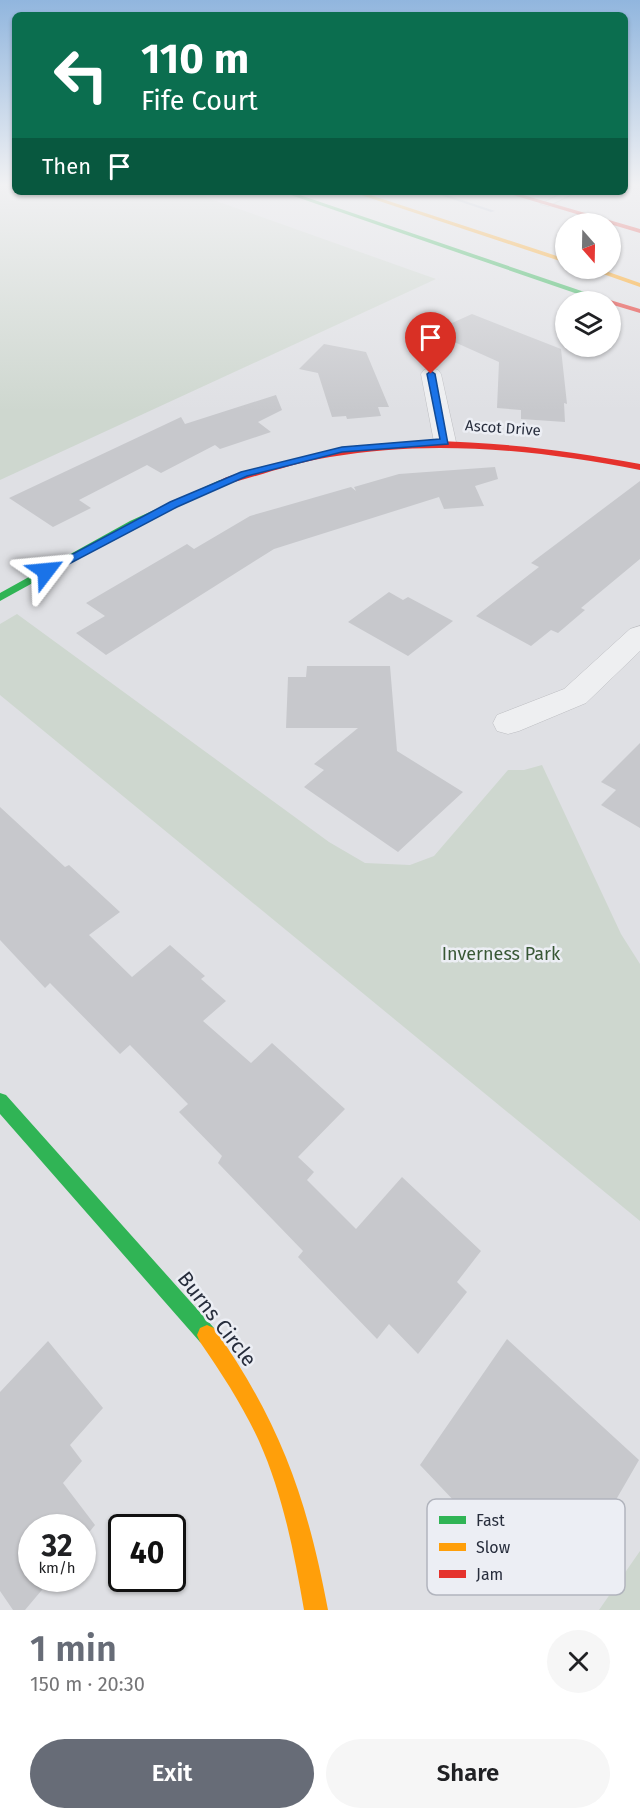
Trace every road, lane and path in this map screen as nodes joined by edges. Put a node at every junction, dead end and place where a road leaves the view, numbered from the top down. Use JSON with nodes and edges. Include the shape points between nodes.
{"nodes":[{"id":1,"x":486,"y":260,"type":"edge"},
{"id":2,"x":621,"y":279,"type":"edge"},
{"id":3,"x":640,"y":285,"type":"edge"},
{"id":4,"x":578,"y":291,"type":"edge"},
{"id":5,"x":621,"y":305,"type":"edge"},
{"id":6,"x":640,"y":311,"type":"edge"},
{"id":7,"x":431,"y":374,"type":"dead end"},
{"id":8,"x":445,"y":442,"type":"junction"},
{"id":9,"x":640,"y":467,"type":"edge"},
{"id":10,"x":0,"y":598,"type":"edge"},
{"id":11,"x":640,"y":635,"type":"edge"},
{"id":12,"x":508,"y":723,"type":"dead end"},
{"id":13,"x":0,"y":1101,"type":"edge"},
{"id":14,"x":316,"y":1610,"type":"edge"}],
"edges":[{"from":1,"to":4,"type":"main road"},
{"from":2,"to":3,"type":"main road"},
{"from":5,"to":6,"type":"main road"},
{"from":7,"to":8,"type":"street"},
{"from":8,"to":9,"type":"main road","name":"Ascot Drive","via":[[547,448]]},
{"from":8,"to":10,"type":"main road","name":"Ascot Drive","via":[[342,450],[244,474],[126,528]]},
{"from":11,"to":12,"type":"street","via":[[575,696]]},
{"from":13,"to":14,"type":"main road","name":"Burns Circle","via":[[229,1364],[282,1466],[304,1537]]}]}
